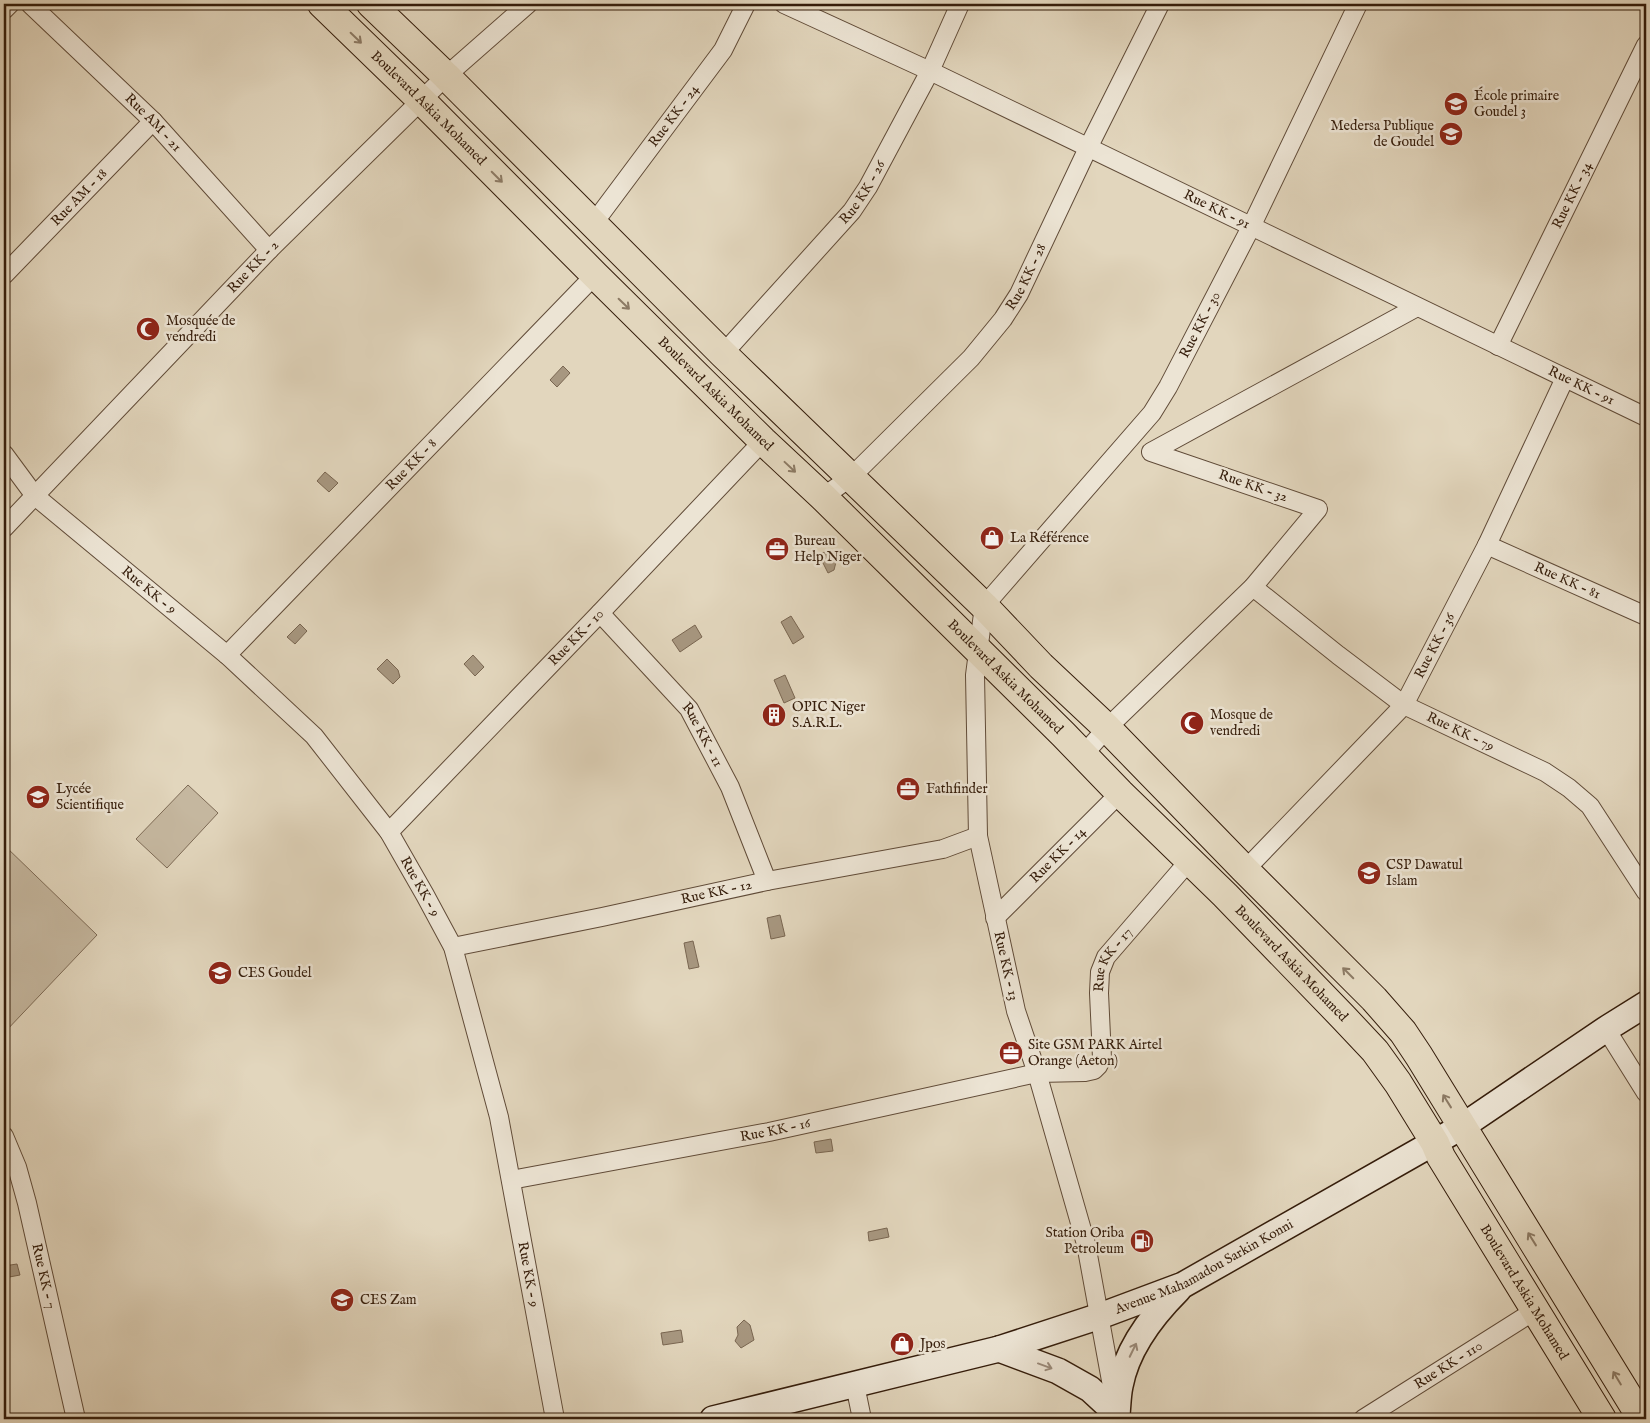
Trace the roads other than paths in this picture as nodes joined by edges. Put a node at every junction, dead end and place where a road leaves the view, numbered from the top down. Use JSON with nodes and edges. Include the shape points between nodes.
{"nodes":[{"id":1,"x":10,"y":4,"type":"edge"},
{"id":2,"x":30,"y":4,"type":"edge"},
{"id":3,"x":322,"y":4,"type":"edge"},
{"id":4,"x":371,"y":4,"type":"edge"},
{"id":5,"x":528,"y":4,"type":"edge"},
{"id":6,"x":746,"y":4,"type":"edge"},
{"id":7,"x":784,"y":4,"type":"edge"},
{"id":8,"x":960,"y":4,"type":"edge"},
{"id":9,"x":1160,"y":4,"type":"edge"},
{"id":10,"x":1358,"y":4,"type":"edge"},
{"id":11,"x":4,"y":10,"type":"edge"},
{"id":12,"x":1646,"y":45,"type":"edge"},
{"id":13,"x":930,"y":71,"type":"junction"},
{"id":14,"x":446,"y":76,"type":"junction"},
{"id":15,"x":422,"y":101,"type":"junction"},
{"id":16,"x":153,"y":121,"type":"junction"},
{"id":17,"x":1088,"y":148,"type":"junction"},
{"id":18,"x":593,"y":224,"type":"junction"},
{"id":19,"x":1250,"y":227,"type":"junction"},
{"id":20,"x":269,"y":250,"type":"junction"},
{"id":21,"x":4,"y":275,"type":"edge"},
{"id":22,"x":595,"y":276,"type":"junction"},
{"id":23,"x":1417,"y":307,"type":"junction"},
{"id":24,"x":1498,"y":346,"type":"junction"},
{"id":25,"x":723,"y":354,"type":"junction"},
{"id":26,"x":1564,"y":378,"type":"junction"},
{"id":27,"x":1646,"y":417,"type":"edge"},
{"id":28,"x":763,"y":441,"type":"junction"},
{"id":29,"x":4,"y":454,"type":"edge"},
{"id":30,"x":851,"y":477,"type":"junction"},
{"id":31,"x":35,"y":496,"type":"junction"},
{"id":32,"x":823,"y":498,"type":"junction"},
{"id":33,"x":4,"y":528,"type":"edge"},
{"id":34,"x":1487,"y":545,"type":"junction"},
{"id":35,"x":1253,"y":587,"type":"junction"},
{"id":36,"x":984,"y":606,"type":"junction"},
{"id":37,"x":600,"y":614,"type":"junction"},
{"id":38,"x":1646,"y":616,"type":"edge"},
{"id":39,"x":977,"y":650,"type":"junction"},
{"id":40,"x":227,"y":655,"type":"junction"},
{"id":41,"x":1404,"y":705,"type":"junction"},
{"id":42,"x":1107,"y":728,"type":"junction"},
{"id":43,"x":1083,"y":755,"type":"junction"},
{"id":44,"x":1120,"y":793,"type":"junction"},
{"id":45,"x":389,"y":832,"type":"junction"},
{"id":46,"x":978,"y":836,"type":"junction"},
{"id":47,"x":1190,"y":861,"type":"junction"},
{"id":48,"x":1245,"y":870,"type":"junction"},
{"id":49,"x":767,"y":882,"type":"junction"},
{"id":50,"x":1646,"y":892,"type":"edge"},
{"id":51,"x":995,"y":918,"type":"junction"},
{"id":52,"x":453,"y":947,"type":"junction"},
{"id":53,"x":1646,"y":1004,"type":"edge"},
{"id":54,"x":1606,"y":1029,"type":"junction"},
{"id":55,"x":1085,"y":1072,"type":"joint"},
{"id":56,"x":1037,"y":1073,"type":"junction"},
{"id":57,"x":1646,"y":1093,"type":"edge"},
{"id":58,"x":1463,"y":1126,"type":"junction"},
{"id":59,"x":4,"y":1136,"type":"edge"},
{"id":60,"x":1435,"y":1143,"type":"junction"},
{"id":61,"x":511,"y":1180,"type":"junction"},
{"id":62,"x":1183,"y":1285,"type":"junction"},
{"id":63,"x":1534,"y":1311,"type":"junction"},
{"id":64,"x":1100,"y":1316,"type":"junction"},
{"id":65,"x":1000,"y":1349,"type":"junction"},
{"id":66,"x":855,"y":1384,"type":"junction"},
{"id":67,"x":1118,"y":1417,"type":"edge"},
{"id":68,"x":76,"y":1419,"type":"edge"},
{"id":69,"x":555,"y":1419,"type":"edge"},
{"id":70,"x":713,"y":1419,"type":"edge"},
{"id":71,"x":862,"y":1419,"type":"edge"},
{"id":72,"x":1363,"y":1419,"type":"edge"},
{"id":73,"x":1602,"y":1419,"type":"edge"},
{"id":74,"x":1642,"y":1419,"type":"edge"}],
"edges":[{"from":1,"to":11,"type":"street"},
{"from":2,"to":16,"type":"street","name":"Rue AM - 21"},
{"from":3,"to":15,"type":"main road","name":"Boulevard Askia Mohamed","one_way":true},
{"from":4,"to":14,"type":"main road"},
{"from":5,"to":14,"type":"street","name":"Rue KK - 2"},
{"from":6,"to":18,"type":"street","name":"Rue KK - 24","via":[[723,50]]},
{"from":7,"to":13,"type":"street","name":"Rue KK - 91"},
{"from":8,"to":13,"type":"street","name":"Rue KK - 26"},
{"from":9,"to":17,"type":"street","name":"Rue KK - 28"},
{"from":10,"to":19,"type":"street","name":"Rue KK - 30"},
{"from":12,"to":24,"type":"street","name":"Rue KK - 34"},
{"from":13,"to":17,"type":"street","name":"Rue KK - 91"},
{"from":13,"to":25,"type":"street","name":"Rue KK - 26","via":[[852,211]]},
{"from":14,"to":15,"type":"street","name":"Rue KK - 2"},
{"from":14,"to":18,"type":"main road"},
{"from":15,"to":20,"type":"street","name":"Rue KK - 2"},
{"from":15,"to":22,"type":"main road","name":"Boulevard Askia Mohamed","one_way":true},
{"from":16,"to":20,"type":"street","name":"Rue AM - 21"},
{"from":16,"to":21,"type":"street","name":"Rue AM - 18"},
{"from":17,"to":19,"type":"street","name":"Rue KK - 91"},
{"from":17,"to":30,"type":"street","name":"Rue KK - 28","via":[[1019,294],[1003,319],[971,358]]},
{"from":18,"to":25,"type":"main road"},
{"from":19,"to":23,"type":"street","name":"Rue KK - 91"},
{"from":19,"to":36,"type":"street","name":"Rue KK - 30","via":[[1152,413]]},
{"from":20,"to":31,"type":"street","name":"Rue KK - 2"},
{"from":22,"to":28,"type":"main road","name":"Boulevard Askia Mohamed","one_way":true},
{"from":22,"to":40,"type":"street","name":"Rue KK - 8"},
{"from":23,"to":24,"type":"street","name":"Rue KK - 91"},
{"from":23,"to":35,"type":"street","name":"Rue KK - 32","via":[[1151,452],[1318,509]]},
{"from":24,"to":26,"type":"street","name":"Rue KK - 91"},
{"from":25,"to":30,"type":"main road"},
{"from":26,"to":27,"type":"street","name":"Rue KK - 91"},
{"from":26,"to":34,"type":"street","name":"Rue KK - 36"},
{"from":28,"to":32,"type":"main road","name":"Boulevard Askia Mohamed","one_way":true},
{"from":28,"to":37,"type":"street","name":"Rue KK - 10"},
{"from":29,"to":31,"type":"street","name":"Rue KK - 9"},
{"from":30,"to":32,"type":"street","name":"Rue KK - 28"},
{"from":30,"to":36,"type":"main road"},
{"from":31,"to":33,"type":"street","name":"Rue KK - 2"},
{"from":31,"to":40,"type":"street","name":"Rue KK - 9"},
{"from":32,"to":39,"type":"main road","name":"Boulevard Askia Mohamed"},
{"from":34,"to":38,"type":"street","name":"Rue KK - 81"},
{"from":34,"to":41,"type":"street","name":"Rue KK - 36"},
{"from":35,"to":41,"type":"street","name":"Rue KK - 79"},
{"from":35,"to":42,"type":"street","name":"Rue KK - 32"},
{"from":36,"to":39,"type":"street","name":"Rue KK - 13"},
{"from":36,"to":42,"type":"main road"},
{"from":37,"to":45,"type":"street","name":"Rue KK - 10"},
{"from":37,"to":49,"type":"street","name":"Rue KK - 11","via":[[689,709],[730,786]]},
{"from":39,"to":43,"type":"main road","name":"Boulevard Askia Mohamed"},
{"from":39,"to":46,"type":"street","name":"Rue KK - 13"},
{"from":40,"to":45,"type":"street","name":"Rue KK - 9","via":[[314,736]]},
{"from":41,"to":48,"type":"street","name":"Rue KK - 36"},
{"from":41,"to":50,"type":"street","name":"Rue KK - 79","via":[[1545,772],[1568,788],[1590,806]]},
{"from":42,"to":43,"type":"street","name":"Rue KK - 32"},
{"from":42,"to":48,"type":"main road"},
{"from":43,"to":44,"type":"main road","name":"Boulevard Askia Mohamed"},
{"from":44,"to":47,"type":"main road","name":"Boulevard Askia Mohamed"},
{"from":44,"to":51,"type":"street","name":"Rue KK - 14"},
{"from":45,"to":52,"type":"street","name":"Rue KK - 9"},
{"from":46,"to":49,"type":"street","name":"Rue KK - 12","via":[[943,849]]},
{"from":46,"to":51,"type":"street","name":"Rue KK - 13"},
{"from":47,"to":55,"type":"street","name":"Rue KK - 17","via":[[1106,957],[1100,972],[1099,993],[1102,1058],[1094,1070]]},
{"from":47,"to":60,"type":"main road","name":"Boulevard Askia Mohamed","via":[[1376,1051]]},
{"from":58,"to":48,"type":"main road","one_way":true,"via":[[1403,1032]]},
{"from":49,"to":52,"type":"street","name":"Rue KK - 12"},
{"from":51,"to":56,"type":"street","name":"Rue KK - 13","via":[[1016,1011]]},
{"from":52,"to":61,"type":"street","name":"Rue KK - 9","via":[[499,1117]]},
{"from":53,"to":54,"type":"street","name":"Avenue Mahamadou Sarkin Konni"},
{"from":54,"to":57,"type":"street"},
{"from":54,"to":58,"type":"street","name":"Avenue Mahamadou Sarkin Konni"},
{"from":55,"to":56,"type":"street","name":"Rue KK - 16"},
{"from":56,"to":61,"type":"street","name":"Rue KK - 16","via":[[769,1132]]},
{"from":56,"to":64,"type":"street","name":"Rue KK - 13","via":[[1086,1244]]},
{"from":58,"to":60,"type":"street","name":"Avenue Mahamadou Sarkin Konni"},
{"from":74,"to":58,"type":"main road","one_way":true},
{"from":59,"to":68,"type":"street","name":"Rue KK - 7","via":[[27,1203]]},
{"from":60,"to":62,"type":"street","name":"Avenue Mahamadou Sarkin Konni"},
{"from":60,"to":63,"type":"main road","name":"Boulevard Askia Mohamed"},
{"from":61,"to":69,"type":"street","name":"Rue KK - 9"},
{"from":62,"to":64,"type":"street","name":"Avenue Mahamadou Sarkin Konni"},
{"from":67,"to":62,"type":"street","one_way":true,"via":[[1120,1386],[1126,1364],[1143,1330]]},
{"from":63,"to":72,"type":"street","name":"Rue KK - 110"},
{"from":63,"to":73,"type":"main road","name":"Boulevard Askia Mohamed"},
{"from":64,"to":65,"type":"street","name":"Avenue Mahamadou Sarkin Konni"},
{"from":64,"to":67,"type":"street","name":"Rue KK - 13"},
{"from":65,"to":66,"type":"street","name":"Avenue Mahamadou Sarkin Konni"},
{"from":65,"to":67,"type":"street","one_way":true,"via":[[1058,1371],[1090,1388]]},
{"from":66,"to":70,"type":"street","name":"Avenue Mahamadou Sarkin Konni"},
{"from":66,"to":71,"type":"street"}]}
